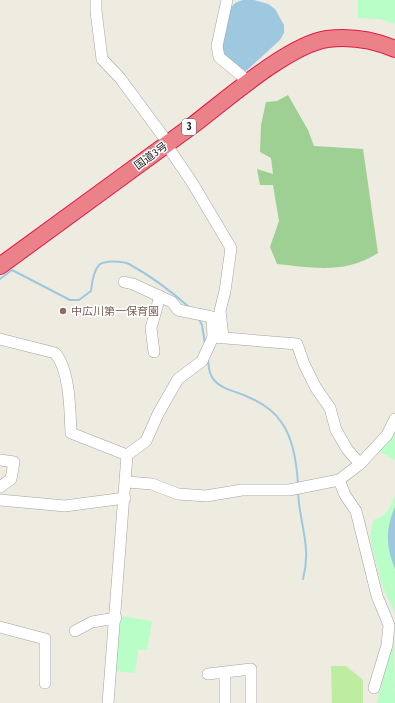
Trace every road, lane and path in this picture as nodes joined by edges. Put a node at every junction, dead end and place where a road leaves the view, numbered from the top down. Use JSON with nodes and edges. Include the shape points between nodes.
{"nodes":[{"id":1,"x":96,"y":0,"type":"edge"},
{"id":2,"x":228,"y":0,"type":"edge"},
{"id":3,"x":395,"y":49,"type":"edge"},
{"id":4,"x":249,"y":82,"type":"junction"},
{"id":5,"x":167,"y":144,"type":"junction"},
{"id":6,"x":0,"y":266,"type":"edge"},
{"id":7,"x":124,"y":282,"type":"dead end"},
{"id":8,"x":160,"y":296,"type":"junction"},
{"id":9,"x":218,"y":337,"type":"junction"},
{"id":10,"x":0,"y":339,"type":"edge"},
{"id":11,"x":154,"y":352,"type":"dead end"},
{"id":12,"x":395,"y":419,"type":"edge"},
{"id":13,"x":127,"y":455,"type":"junction"},
{"id":14,"x":0,"y":460,"type":"edge"},
{"id":15,"x":360,"y":464,"type":"junction"},
{"id":16,"x":339,"y":480,"type":"junction"},
{"id":17,"x":126,"y":482,"type":"junction"},
{"id":18,"x":0,"y":487,"type":"edge"},
{"id":19,"x":126,"y":498,"type":"junction"},
{"id":20,"x":0,"y":500,"type":"edge"},
{"id":21,"x":116,"y":618,"type":"junction"},
{"id":22,"x":392,"y":625,"type":"edge"},
{"id":23,"x":0,"y":627,"type":"edge"},
{"id":24,"x":75,"y":631,"type":"dead end"},
{"id":25,"x":225,"y":673,"type":"junction"},
{"id":26,"x":208,"y":674,"type":"dead end"},
{"id":27,"x":45,"y":682,"type":"dead end"},
{"id":28,"x":374,"y":688,"type":"dead end"},
{"id":29,"x":108,"y":703,"type":"edge"},
{"id":30,"x":225,"y":703,"type":"edge"},
{"id":31,"x":251,"y":703,"type":"edge"}],
"edges":[{"from":1,"to":5,"type":"street","via":[[102,59],[120,78]]},
{"from":2,"to":4,"type":"street","via":[[217,46],[219,57]]},
{"from":3,"to":4,"type":"highway","name":"国道3号","number":"3","via":[[377,42],[326,39],[297,50]]},
{"from":4,"to":5,"type":"highway","name":"国道3号","number":"3"},
{"from":5,"to":6,"type":"highway","name":"国道3号","number":"3"},
{"from":5,"to":9,"type":"street","via":[[231,248]]},
{"from":7,"to":8,"type":"street"},
{"from":8,"to":9,"type":"street","via":[[172,302],[178,310],[212,317]]},
{"from":8,"to":11,"type":"street","via":[[151,328]]},
{"from":9,"to":13,"type":"street","via":[[202,361],[178,379],[146,441]]},
{"from":9,"to":15,"type":"street","via":[[297,344],[316,388],[330,408],[336,430],[347,450]]},
{"from":10,"to":13,"type":"street","via":[[55,353],[66,382],[71,433]]},
{"from":12,"to":15,"type":"street","via":[[387,435]]},
{"from":13,"to":17,"type":"street"},
{"from":14,"to":18,"type":"street","via":[[14,462],[14,466],[11,479]]},
{"from":15,"to":16,"type":"street"},
{"from":16,"to":17,"type":"street","via":[[289,490],[242,490],[206,496],[178,494],[152,484]]},
{"from":16,"to":22,"type":"street","via":[[356,512],[377,596]]},
{"from":17,"to":19,"type":"street"},
{"from":19,"to":20,"type":"street","via":[[65,506]]},
{"from":19,"to":21,"type":"street"},
{"from":21,"to":24,"type":"street","via":[[92,622]]},
{"from":21,"to":29,"type":"street"},
{"from":22,"to":28,"type":"street"},
{"from":23,"to":27,"type":"street","via":[[45,639]]},
{"from":25,"to":26,"type":"street"},
{"from":25,"to":30,"type":"street"},
{"from":25,"to":31,"type":"street","via":[[251,669]]}]}
